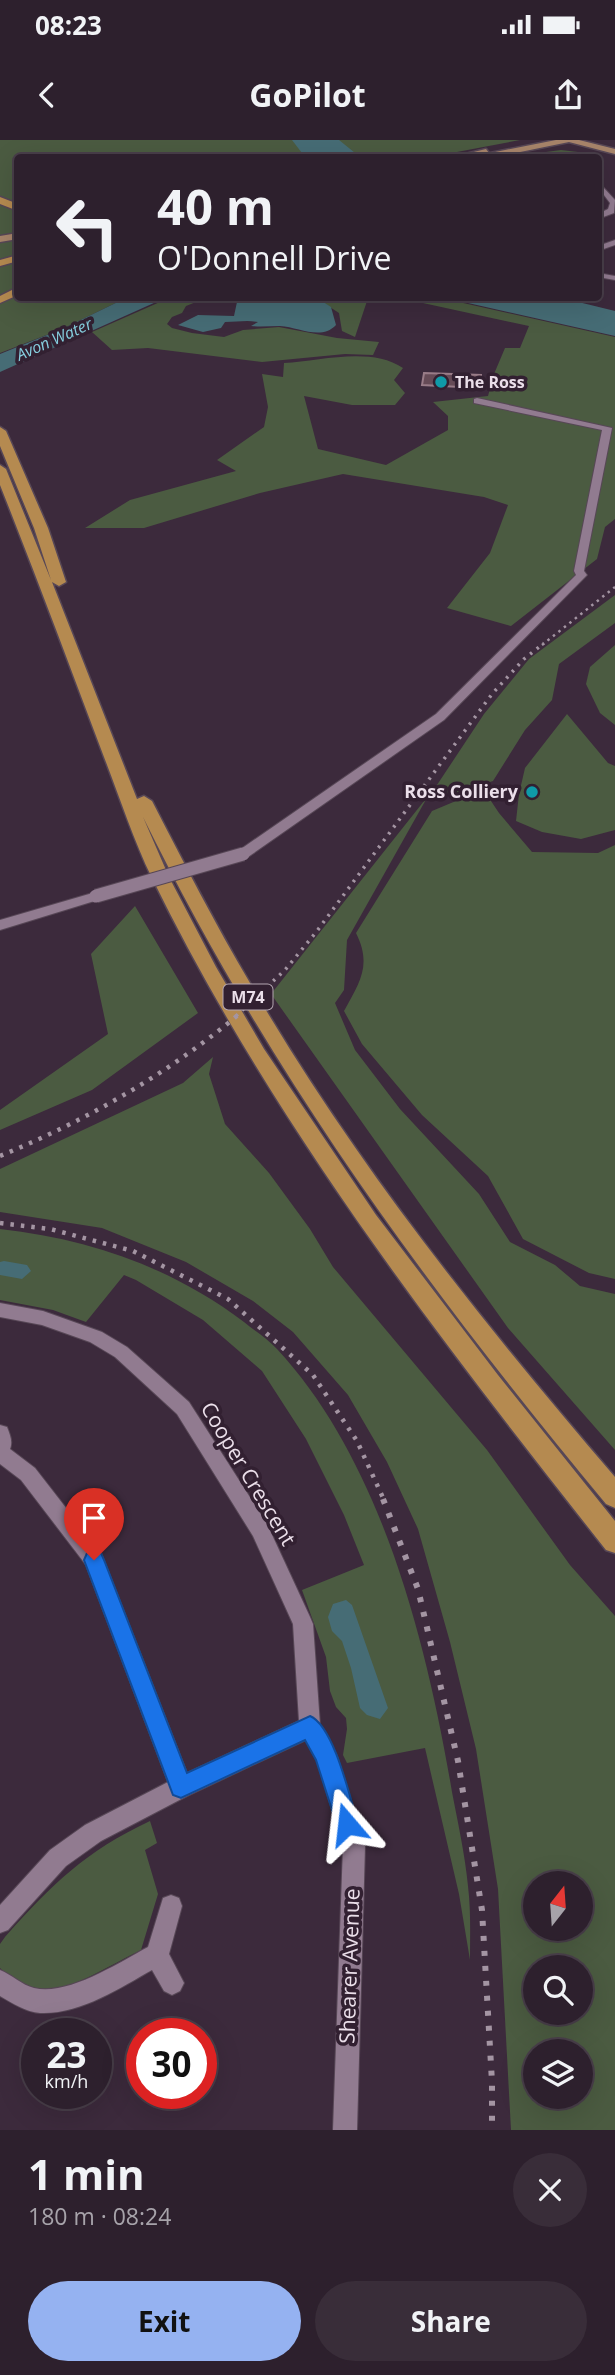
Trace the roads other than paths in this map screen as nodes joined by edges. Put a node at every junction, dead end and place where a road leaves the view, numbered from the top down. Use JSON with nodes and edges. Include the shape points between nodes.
{"nodes":[{"id":1,"x":542,"y":140,"type":"edge"},
{"id":2,"x":570,"y":140,"type":"edge"},
{"id":3,"x":587,"y":140,"type":"edge"},
{"id":4,"x":615,"y":151,"type":"edge"},
{"id":5,"x":473,"y":154,"type":"edge"},
{"id":6,"x":496,"y":154,"type":"edge"},
{"id":7,"x":602,"y":191,"type":"edge"},
{"id":8,"x":602,"y":216,"type":"edge"},
{"id":9,"x":14,"y":284,"type":"edge"},
{"id":10,"x":0,"y":300,"type":"edge"},
{"id":11,"x":477,"y":401,"type":"dead end"},
{"id":12,"x":0,"y":431,"type":"edge"},
{"id":13,"x":0,"y":469,"type":"edge"},
{"id":14,"x":0,"y":925,"type":"edge"},
{"id":15,"x":0,"y":1310,"type":"edge"},
{"id":16,"x":0,"y":1433,"type":"edge"},
{"id":17,"x":0,"y":1452,"type":"edge"},
{"id":18,"x":615,"y":1496,"type":"edge"},
{"id":19,"x":615,"y":1541,"type":"edge"},
{"id":20,"x":310,"y":1727,"type":"junction"},
{"id":21,"x":181,"y":1787,"type":"junction"},
{"id":22,"x":171,"y":1906,"type":"dead end"},
{"id":23,"x":0,"y":1922,"type":"edge"},
{"id":24,"x":157,"y":1955,"type":"junction"},
{"id":25,"x":0,"y":1982,"type":"edge"},
{"id":26,"x":172,"y":1983,"type":"dead end"},
{"id":27,"x":345,"y":2130,"type":"edge"}],
"edges":[{"from":1,"to":5,"type":"main road"},
{"from":2,"to":4,"type":"main road"},
{"from":2,"to":6,"type":"main road"},
{"from":3,"to":4,"type":"main road"},
{"from":7,"to":8,"type":"street","via":[[614,207]]},
{"from":9,"to":10,"type":"highway"},
{"from":11,"to":14,"type":"street","bridge":true,"via":[[607,428],[579,571],[582,575],[440,717],[243,854]]},
{"from":12,"to":18,"type":"highway","number":"M74","via":[[41,527],[106,720],[175,868],[275,1044],[399,1225],[539,1408]]},
{"from":13,"to":19,"type":"highway","number":"M74","via":[[159,876],[247,1040],[319,1153],[388,1249]]},
{"from":15,"to":20,"type":"street","name":"Cooper Crescent","via":[[43,1318],[96,1337],[183,1408],[260,1530],[303,1624]]},
{"from":16,"to":17,"type":"street"},
{"from":17,"to":21,"type":"street","via":[[28,1474],[94,1560]]},
{"from":20,"to":21,"type":"street"},
{"from":20,"to":27,"type":"street","name":"Shearer Avenue","via":[[326,1756],[354,1846]]},
{"from":21,"to":23,"type":"street","via":[[93,1833],[58,1858]]},
{"from":22,"to":24,"type":"street"},
{"from":24,"to":25,"type":"street","via":[[73,1995],[41,2001],[21,1996]]},
{"from":24,"to":26,"type":"street"}]}
